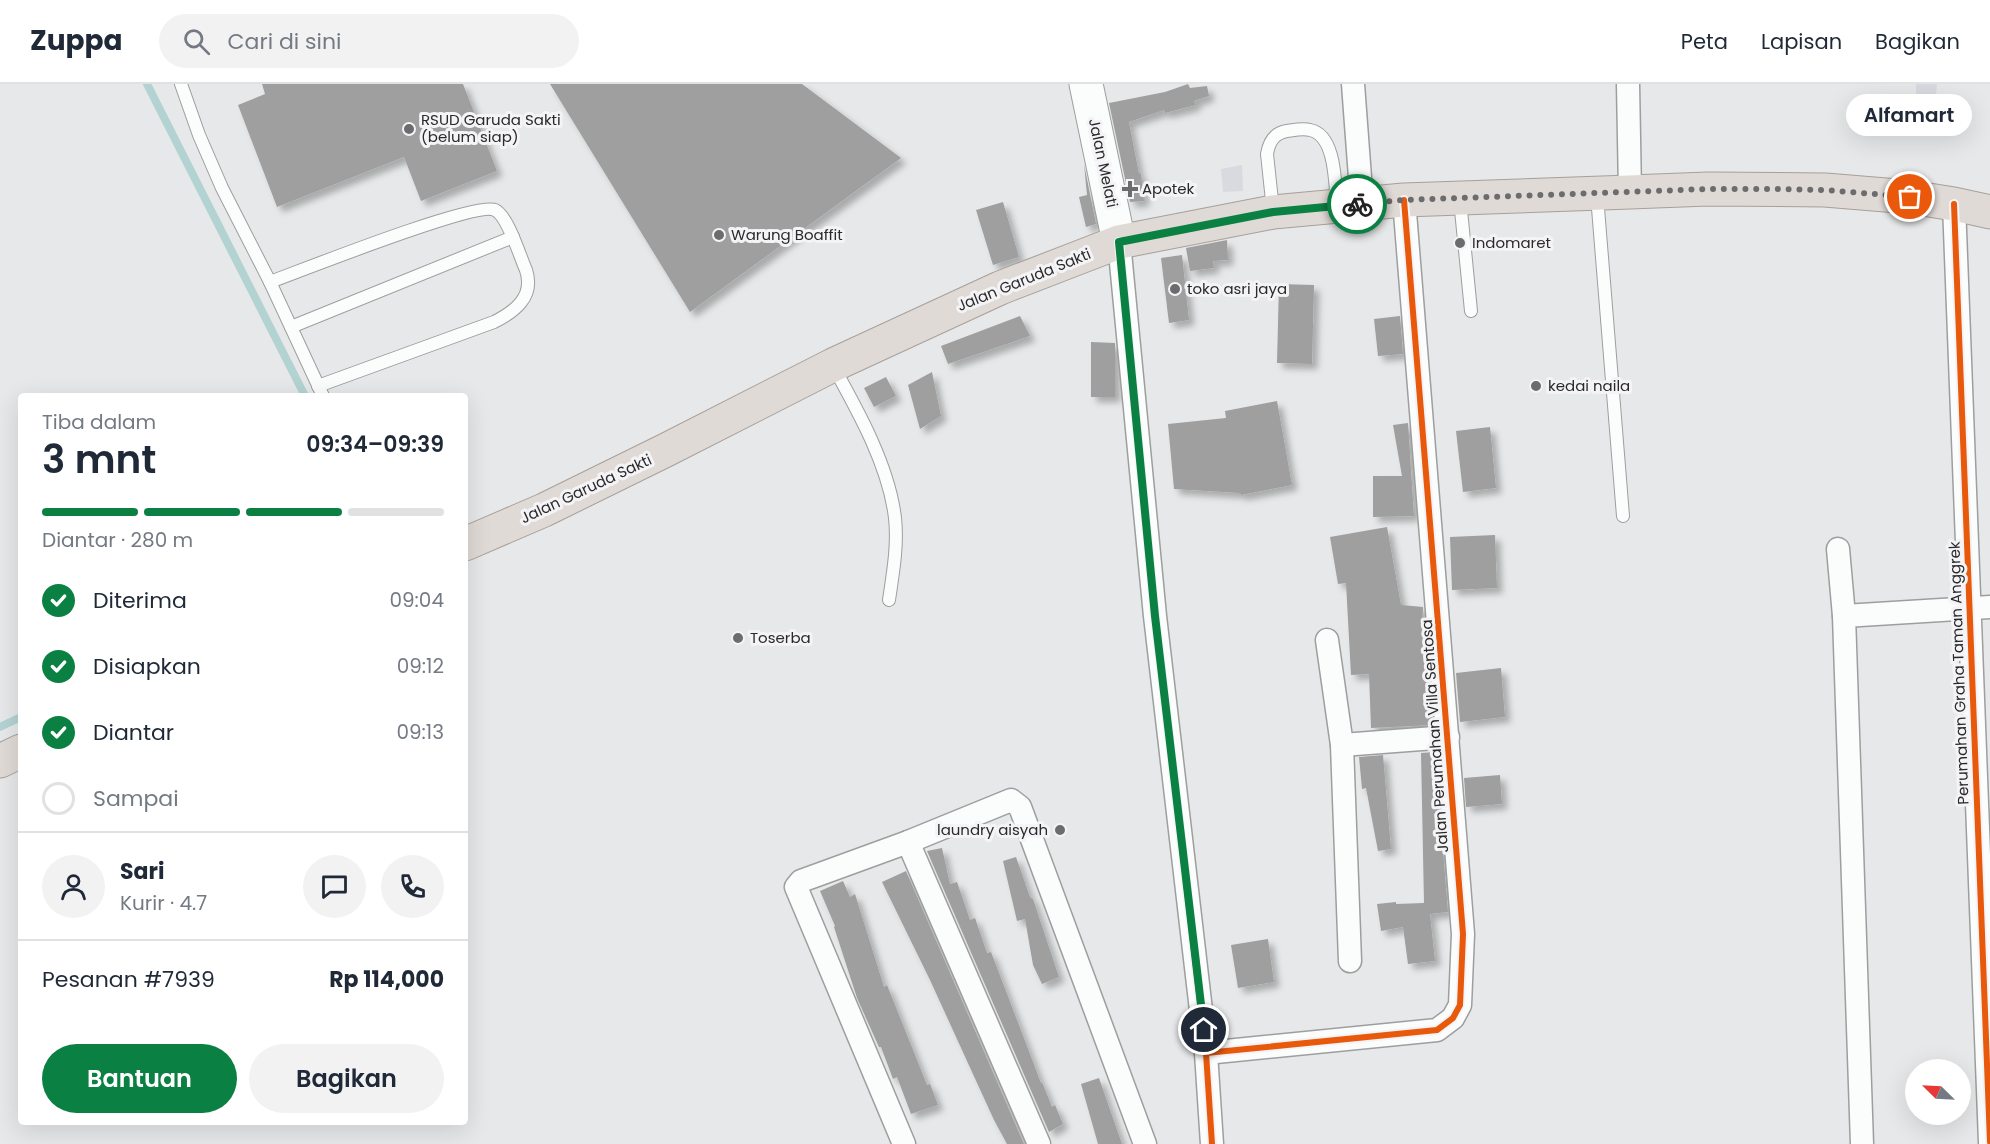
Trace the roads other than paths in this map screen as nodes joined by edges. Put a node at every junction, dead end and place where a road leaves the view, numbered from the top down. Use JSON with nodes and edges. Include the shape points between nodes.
{"nodes":[{"id":1,"x":181,"y":84,"type":"edge"},
{"id":2,"x":1086,"y":84,"type":"edge"},
{"id":3,"x":1353,"y":84,"type":"edge"},
{"id":4,"x":1628,"y":84,"type":"edge"},
{"id":5,"x":1630,"y":192,"type":"junction"},
{"id":6,"x":1597,"y":194,"type":"junction"},
{"id":7,"x":1460,"y":199,"type":"junction"},
{"id":8,"x":1404,"y":200,"type":"junction"},
{"id":9,"x":1954,"y":204,"type":"junction"},
{"id":10,"x":1349,"y":205,"type":"junction"},
{"id":11,"x":1273,"y":212,"type":"junction"},
{"id":12,"x":1990,"y":212,"type":"edge"},
{"id":13,"x":513,"y":237,"type":"junction"},
{"id":14,"x":1119,"y":242,"type":"junction"},
{"id":15,"x":270,"y":282,"type":"junction"},
{"id":16,"x":1471,"y":311,"type":"dead end"},
{"id":17,"x":291,"y":327,"type":"junction"},
{"id":18,"x":833,"y":365,"type":"junction"},
{"id":19,"x":320,"y":391,"type":"edge"},
{"id":20,"x":1623,"y":516,"type":"dead end"},
{"id":21,"x":468,"y":543,"type":"edge"},
{"id":22,"x":1838,"y":549,"type":"dead end"},
{"id":23,"x":889,"y":600,"type":"dead end"},
{"id":24,"x":1979,"y":608,"type":"edge"},
{"id":25,"x":1844,"y":616,"type":"junction"},
{"id":26,"x":1327,"y":640,"type":"dead end"},
{"id":27,"x":1982,"y":711,"type":"edge"},
{"id":28,"x":1448,"y":736,"type":"junction"},
{"id":29,"x":1342,"y":745,"type":"junction"},
{"id":30,"x":18,"y":752,"type":"edge"},
{"id":31,"x":0,"y":761,"type":"edge"},
{"id":32,"x":1984,"y":834,"type":"edge"},
{"id":33,"x":908,"y":842,"type":"junction"},
{"id":34,"x":1986,"y":949,"type":"edge"},
{"id":35,"x":1350,"y":961,"type":"dead end"},
{"id":36,"x":1206,"y":1053,"type":"junction"},
{"id":37,"x":1989,"y":1065,"type":"edge"},
{"id":38,"x":1990,"y":1142,"type":"edge"},
{"id":39,"x":904,"y":1144,"type":"edge"},
{"id":40,"x":1039,"y":1144,"type":"edge"},
{"id":41,"x":1145,"y":1144,"type":"edge"},
{"id":42,"x":1212,"y":1144,"type":"edge"},
{"id":43,"x":1862,"y":1144,"type":"edge"}],
"edges":[{"from":1,"to":15,"type":"lane","via":[[218,178]]},
{"from":2,"to":14,"type":"main road","name":"Jalan Melati"},
{"from":3,"to":10,"type":"street"},
{"from":4,"to":5,"type":"street"},
{"from":5,"to":6,"type":"highway","name":"Jalan Garuda Sakti"},
{"from":5,"to":9,"type":"highway","name":"Jalan Garuda Sakti","via":[[1825,190]]},
{"from":6,"to":7,"type":"highway","name":"Jalan Garuda Sakti"},
{"from":6,"to":20,"type":"lane"},
{"from":7,"to":8,"type":"highway","name":"Jalan Garuda Sakti"},
{"from":7,"to":16,"type":"lane"},
{"from":8,"to":10,"type":"highway","name":"Jalan Garuda Sakti"},
{"from":8,"to":28,"type":"street","name":"Jalan Perumahan Villa Sentosa"},
{"from":9,"to":12,"type":"highway","name":"Jalan Garuda Sakti"},
{"from":9,"to":24,"type":"street","name":"Perumahan Graha Taman Anggrek"},
{"from":10,"to":11,"type":"highway","name":"Jalan Garuda Sakti"},
{"from":10,"to":11,"type":"lane","via":[[1323,138],[1309,129],[1294,130],[1274,136],[1269,145]]},
{"from":11,"to":14,"type":"highway","name":"Jalan Garuda Sakti"},
{"from":13,"to":15,"type":"lane","via":[[501,214],[486,208],[450,216]]},
{"from":13,"to":17,"type":"lane"},
{"from":13,"to":19,"type":"lane","via":[[528,276],[526,296],[515,310],[494,322]]},
{"from":14,"to":18,"type":"highway","name":"Jalan Garuda Sakti","via":[[1000,288]]},
{"from":14,"to":36,"type":"street","via":[[1155,616]]},
{"from":15,"to":17,"type":"lane"},
{"from":17,"to":19,"type":"lane"},
{"from":18,"to":21,"type":"highway","name":"Jalan Garuda Sakti","via":[[544,510]]},
{"from":18,"to":23,"type":"lane","via":[[886,474],[892,496],[896,552]]},
{"from":22,"to":25,"type":"street"},
{"from":24,"to":25,"type":"street"},
{"from":24,"to":27,"type":"street","name":"Perumahan Graha Taman Anggrek"},
{"from":25,"to":43,"type":"street"},
{"from":26,"to":29,"type":"street"},
{"from":27,"to":32,"type":"street","name":"Perumahan Graha Taman Anggrek"},
{"from":28,"to":29,"type":"street"},
{"from":28,"to":36,"type":"street","name":"Jalan Perumahan Villa Sentosa","via":[[1462,934],[1460,1005],[1453,1018],[1437,1030]]},
{"from":29,"to":35,"type":"street"},
{"from":30,"to":31,"type":"highway"},
{"from":32,"to":34,"type":"street","name":"Perumahan Graha Taman Anggrek"},
{"from":33,"to":39,"type":"street","via":[[801,881],[796,887]]},
{"from":33,"to":40,"type":"street"},
{"from":33,"to":41,"type":"street","via":[[1005,802],[1014,801],[1020,807]]},
{"from":34,"to":37,"type":"street","name":"Perumahan Graha Taman Anggrek"},
{"from":36,"to":42,"type":"street"},
{"from":37,"to":38,"type":"street","name":"Perumahan Graha Taman Anggrek"}]}
